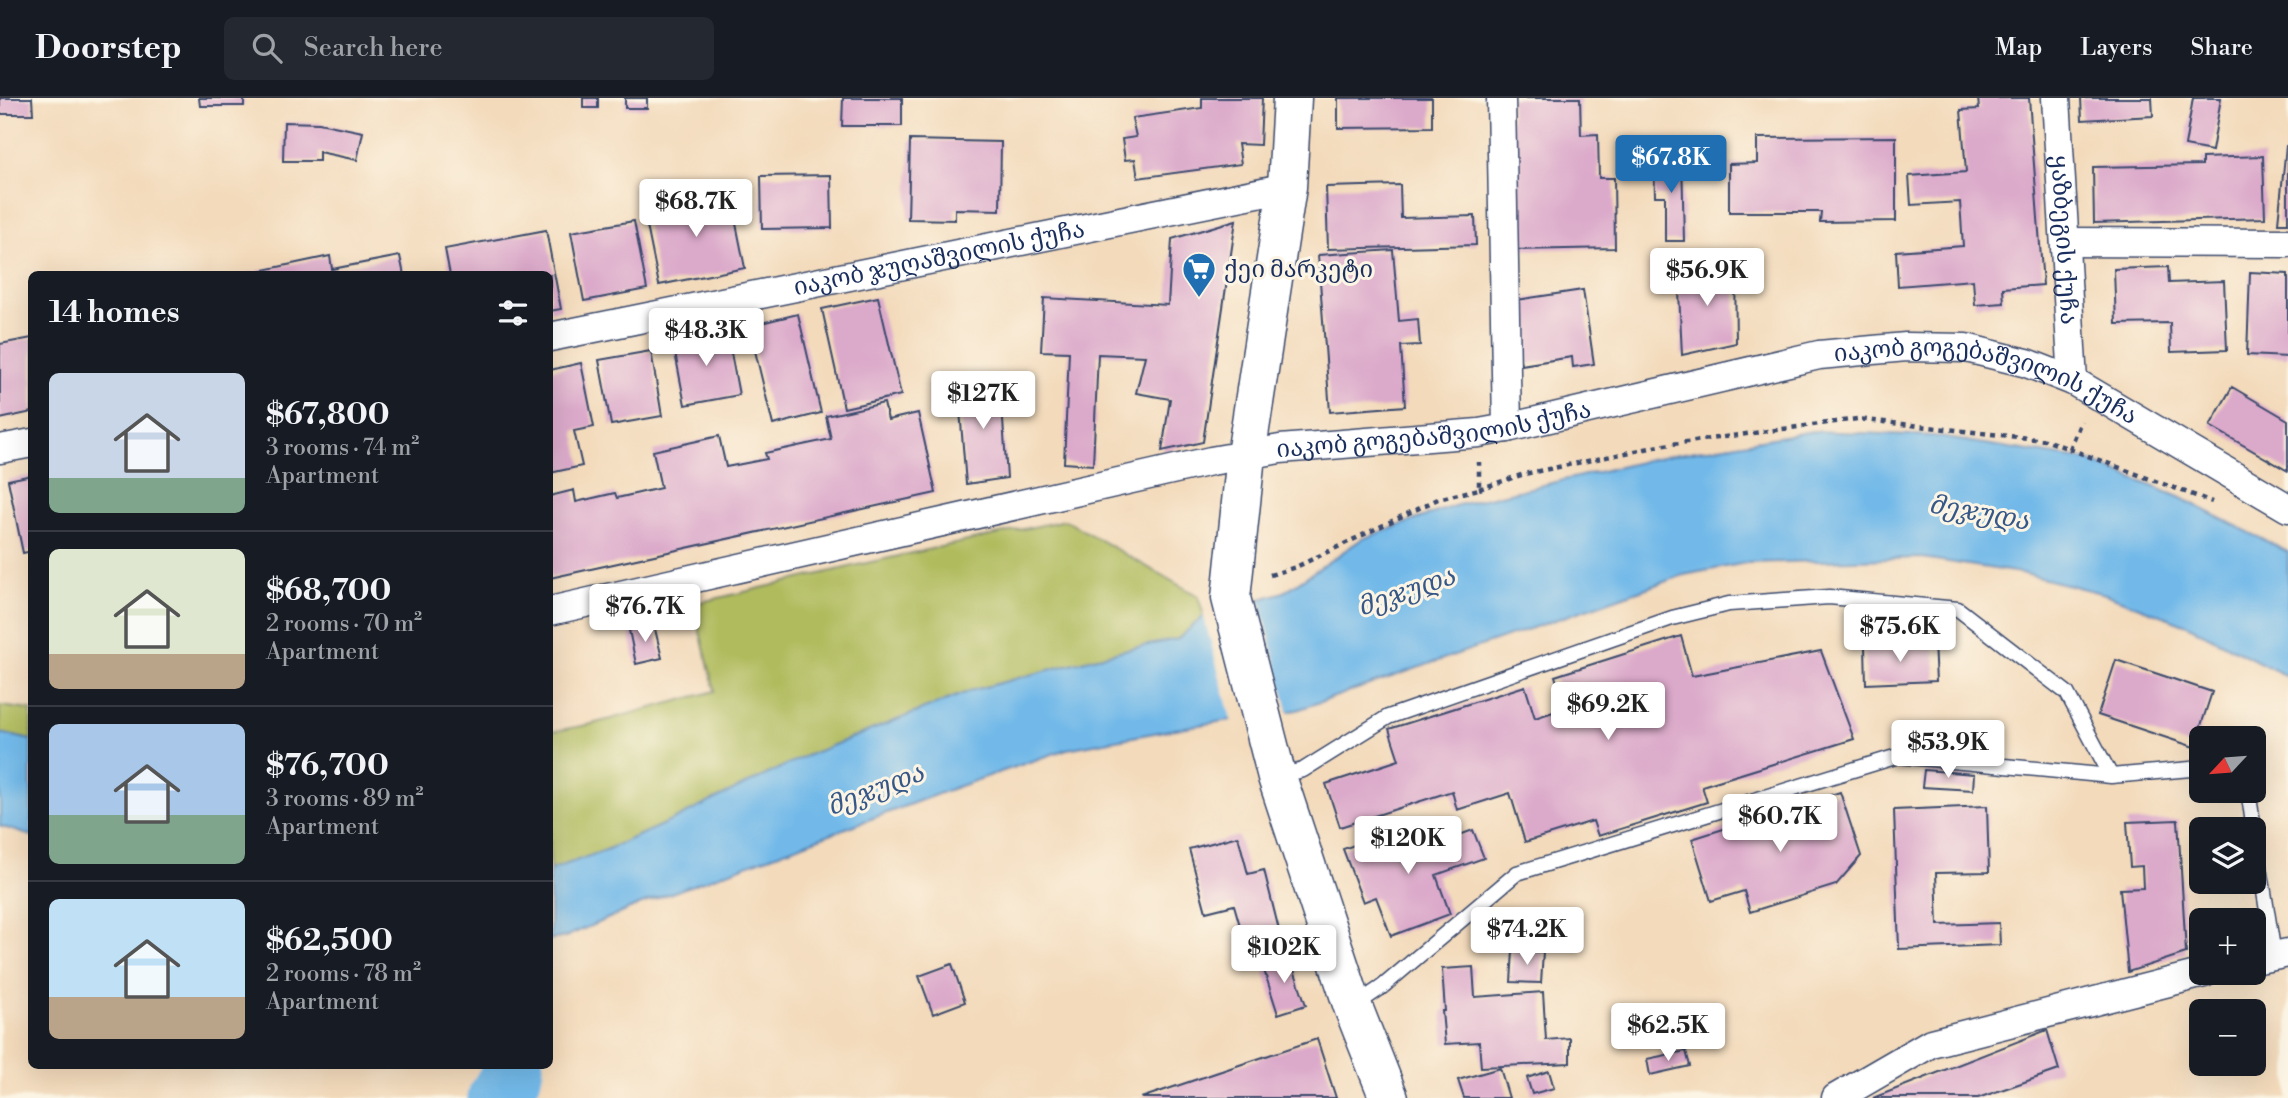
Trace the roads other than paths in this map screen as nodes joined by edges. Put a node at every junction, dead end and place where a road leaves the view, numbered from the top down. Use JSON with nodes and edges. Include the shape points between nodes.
{"nodes":[{"id":1,"x":1292,"y":98,"type":"edge"},
{"id":2,"x":1501,"y":98,"type":"edge"},
{"id":3,"x":2056,"y":98,"type":"edge"},
{"id":4,"x":1287,"y":187,"type":"junction"},
{"id":5,"x":2064,"y":242,"type":"junction"},
{"id":6,"x":2288,"y":243,"type":"edge"},
{"id":7,"x":553,"y":336,"type":"edge"},
{"id":8,"x":2073,"y":381,"type":"junction"},
{"id":9,"x":1507,"y":428,"type":"junction"},
{"id":10,"x":28,"y":444,"type":"edge"},
{"id":11,"x":0,"y":449,"type":"edge"},
{"id":12,"x":1246,"y":455,"type":"junction"},
{"id":13,"x":2288,"y":508,"type":"edge"},
{"id":14,"x":553,"y":610,"type":"edge"},
{"id":15,"x":1273,"y":762,"type":"junction"},
{"id":16,"x":2189,"y":769,"type":"edge"},
{"id":17,"x":2111,"y":776,"type":"junction"},
{"id":18,"x":2250,"y":803,"type":"edge"},
{"id":19,"x":2272,"y":956,"type":"edge"},
{"id":20,"x":2189,"y":977,"type":"edge"},
{"id":21,"x":1353,"y":1007,"type":"junction"},
{"id":22,"x":1389,"y":1098,"type":"edge"},
{"id":23,"x":1836,"y":1098,"type":"edge"}],
"edges":[{"from":1,"to":4,"type":"main road"},
{"from":2,"to":9,"type":"street"},
{"from":3,"to":5,"type":"street","name":"ყაზბეგის ქუჩა"},
{"from":4,"to":7,"type":"street","name":"იაკობ ჯუღაშვილის ქუჩა"},
{"from":4,"to":12,"type":"main road"},
{"from":5,"to":6,"type":"street"},
{"from":5,"to":8,"type":"street","name":"ყაზბეგის ქუჩა"},
{"from":8,"to":9,"type":"street","name":"იაკობ გოგებაშვილის ქუჩა","via":[[2027,363],[1966,348],[1906,347],[1819,355]]},
{"from":8,"to":13,"type":"street","name":"იაკობ გოგებაშვილის ქუჩა"},
{"from":9,"to":12,"type":"street","name":"იაკობ გოგებაშვილის ქუჩა"},
{"from":10,"to":11,"type":"street"},
{"from":12,"to":14,"type":"street","name":"იაკობ გოგებაშვილის ქუჩა"},
{"from":12,"to":15,"type":"main road","via":[[1231,598]]},
{"from":15,"to":17,"type":"lane","via":[[1303,769],[1388,717],[1672,618],[1729,604],[1829,597],[1958,609],[2067,693]]},
{"from":15,"to":21,"type":"main road"},
{"from":16,"to":17,"type":"lane"},
{"from":17,"to":21,"type":"lane","via":[[1898,756],[1517,873]]},
{"from":18,"to":19,"type":"lane"},
{"from":20,"to":23,"type":"street","via":[[1931,1043]]},
{"from":21,"to":22,"type":"main road"}]}
